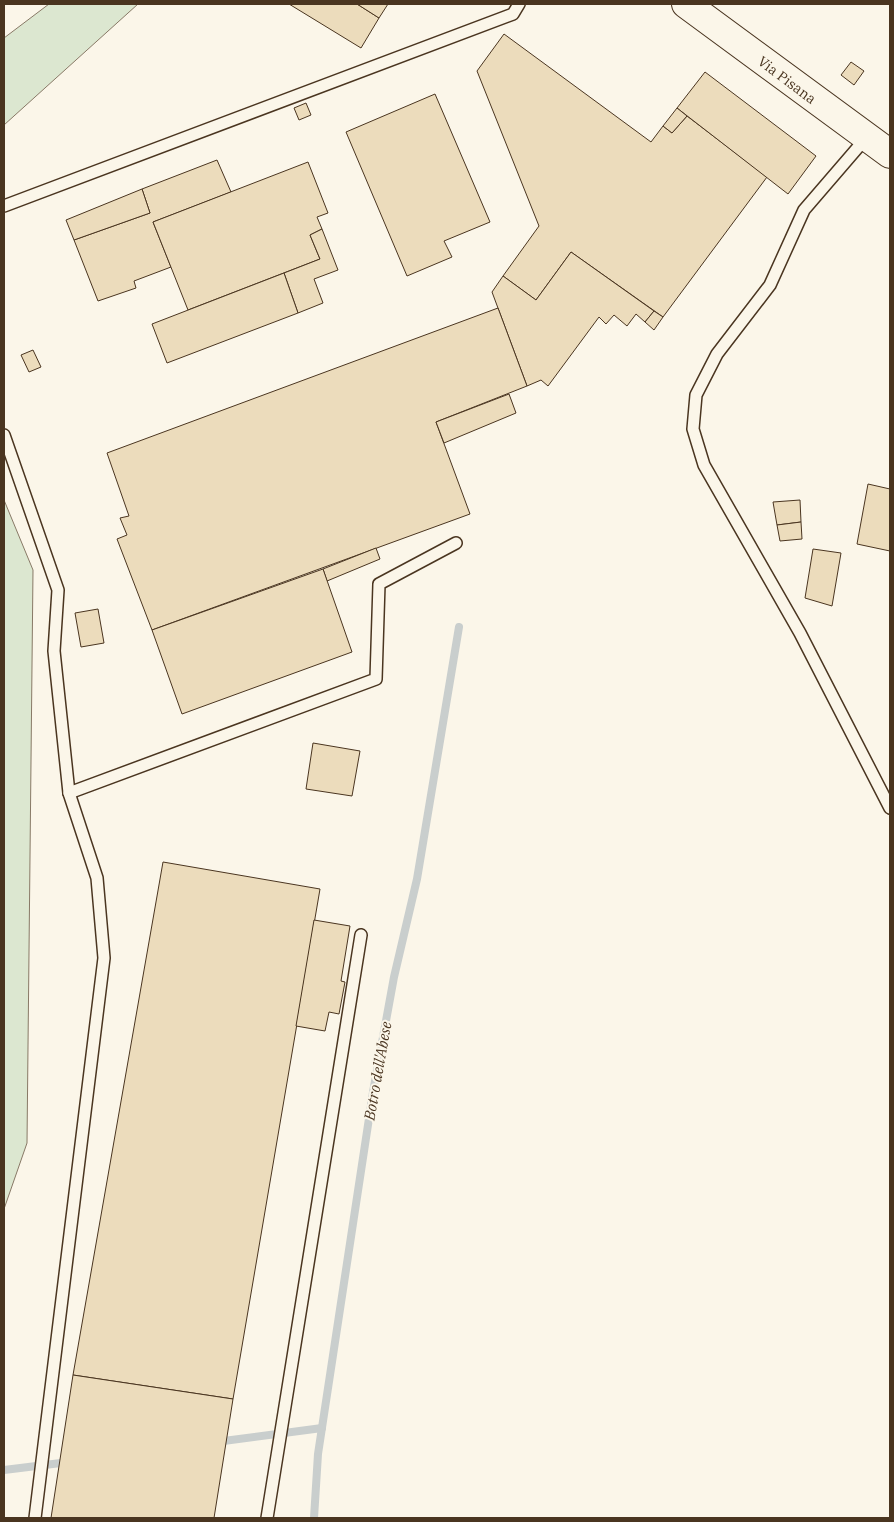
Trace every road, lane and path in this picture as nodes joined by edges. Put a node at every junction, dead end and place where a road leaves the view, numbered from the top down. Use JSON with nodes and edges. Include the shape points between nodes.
{"nodes":[{"id":1,"x":519,"y":4,"type":"edge"},
{"id":2,"x":686,"y":4,"type":"edge"},
{"id":3,"x":866,"y":138,"type":"junction"},
{"id":4,"x":890,"y":154,"type":"edge"},
{"id":5,"x":4,"y":206,"type":"edge"},
{"id":6,"x":4,"y":435,"type":"edge"},
{"id":7,"x":456,"y":543,"type":"dead end"},
{"id":8,"x":69,"y":793,"type":"junction"},
{"id":9,"x":890,"y":808,"type":"edge"},
{"id":10,"x":361,"y":935,"type":"dead end"},
{"id":11,"x":35,"y":1518,"type":"edge"},
{"id":12,"x":267,"y":1518,"type":"edge"}],
"edges":[{"from":1,"to":5,"type":"lane","via":[[513,14]]},
{"from":2,"to":3,"type":"street","name":"Via Pisana"},
{"from":3,"to":4,"type":"street","name":"Via Pisana"},
{"from":3,"to":9,"type":"lane","via":[[804,210],[770,285],[716,354],[696,395],[693,429],[704,465],[800,633]]},
{"from":6,"to":8,"type":"lane","via":[[58,590],[54,651]]},
{"from":7,"to":8,"type":"lane","via":[[379,584],[376,679]]},
{"from":8,"to":11,"type":"lane","via":[[97,878],[104,958]]},
{"from":10,"to":12,"type":"lane"}]}
